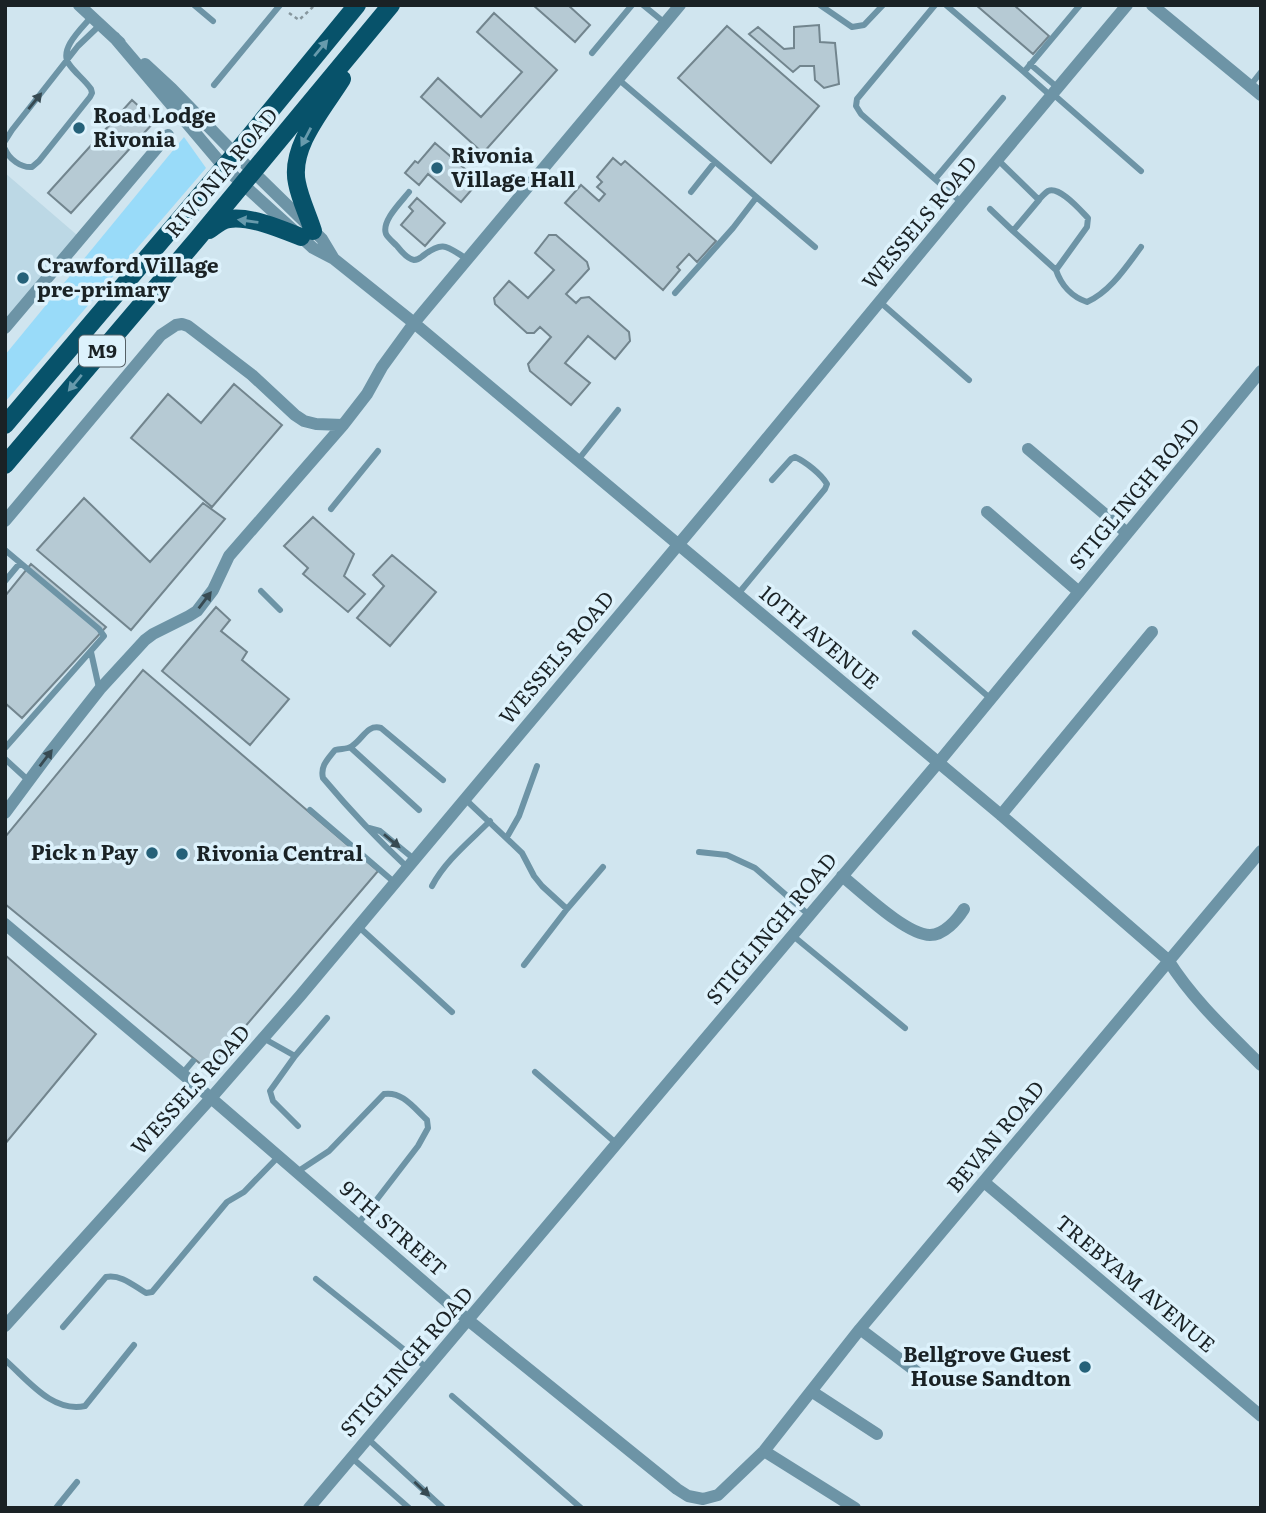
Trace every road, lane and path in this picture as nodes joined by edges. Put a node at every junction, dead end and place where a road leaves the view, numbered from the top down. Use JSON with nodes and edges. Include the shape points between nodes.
{"nodes":[{"id":1,"x":194,"y":5,"type":"edge"},
{"id":2,"x":280,"y":5,"type":"edge"},
{"id":3,"x":315,"y":5,"type":"edge"},
{"id":4,"x":357,"y":5,"type":"edge"},
{"id":5,"x":632,"y":5,"type":"edge"},
{"id":6,"x":643,"y":5,"type":"edge"},
{"id":7,"x":680,"y":5,"type":"edge"},
{"id":8,"x":820,"y":5,"type":"edge"},
{"id":9,"x":883,"y":5,"type":"edge"},
{"id":10,"x":935,"y":5,"type":"edge"},
{"id":11,"x":946,"y":5,"type":"edge"},
{"id":12,"x":1080,"y":5,"type":"edge"},
{"id":13,"x":1127,"y":5,"type":"edge"},
{"id":14,"x":1152,"y":5,"type":"edge"},
{"id":15,"x":386,"y":11,"type":"edge"},
{"id":16,"x":91,"y":13,"type":"edge"},
{"id":17,"x":213,"y":21,"type":"dead end"},
{"id":18,"x":664,"y":23,"type":"junction"},
{"id":19,"x":592,"y":53,"type":"dead end"},
{"id":20,"x":67,"y":62,"type":"junction"},
{"id":21,"x":1030,"y":64,"type":"junction"},
{"id":22,"x":1024,"y":72,"type":"junction"},
{"id":23,"x":1261,"y":72,"type":"edge"},
{"id":24,"x":618,"y":79,"type":"junction"},
{"id":25,"x":214,"y":85,"type":"dead end"},
{"id":26,"x":1250,"y":86,"type":"junction"},
{"id":27,"x":1054,"y":93,"type":"junction"},
{"id":28,"x":1261,"y":95,"type":"edge"},
{"id":29,"x":1003,"y":98,"type":"dead end"},
{"id":30,"x":168,"y":135,"type":"dead end"},
{"id":31,"x":5,"y":141,"type":"edge"},
{"id":32,"x":5,"y":149,"type":"edge"},
{"id":33,"x":229,"y":160,"type":"junction"},
{"id":34,"x":998,"y":160,"type":"junction"},
{"id":35,"x":714,"y":163,"type":"junction"},
{"id":36,"x":1140,"y":171,"type":"dead end"},
{"id":37,"x":248,"y":178,"type":"junction"},
{"id":38,"x":935,"y":179,"type":"junction"},
{"id":39,"x":409,"y":191,"type":"dead end"},
{"id":40,"x":691,"y":192,"type":"dead end"},
{"id":41,"x":756,"y":198,"type":"junction"},
{"id":42,"x":1039,"y":200,"type":"junction"},
{"id":43,"x":961,"y":202,"type":"junction"},
{"id":44,"x":990,"y":209,"type":"dead end"},
{"id":45,"x":1013,"y":231,"type":"junction"},
{"id":46,"x":307,"y":234,"type":"junction"},
{"id":47,"x":198,"y":238,"type":"junction"},
{"id":48,"x":815,"y":247,"type":"dead end"},
{"id":49,"x":1141,"y":247,"type":"dead end"},
{"id":50,"x":467,"y":259,"type":"junction"},
{"id":51,"x":1056,"y":270,"type":"junction"},
{"id":52,"x":675,"y":293,"type":"dead end"},
{"id":53,"x":880,"y":302,"type":"junction"},
{"id":54,"x":414,"y":323,"type":"junction"},
{"id":55,"x":5,"y":328,"type":"edge"},
{"id":56,"x":1261,"y":371,"type":"edge"},
{"id":57,"x":969,"y":380,"type":"dead end"},
{"id":58,"x":618,"y":410,"type":"dead end"},
{"id":59,"x":5,"y":425,"type":"edge"},
{"id":60,"x":343,"y":425,"type":"junction"},
{"id":61,"x":1028,"y":449,"type":"dead end"},
{"id":62,"x":378,"y":451,"type":"dead end"},
{"id":63,"x":578,"y":460,"type":"junction"},
{"id":64,"x":5,"y":464,"type":"edge"},
{"id":65,"x":772,"y":480,"type":"dead end"},
{"id":66,"x":331,"y":509,"type":"dead end"},
{"id":67,"x":988,"y":512,"type":"dead end"},
{"id":68,"x":5,"y":521,"type":"edge"},
{"id":69,"x":1127,"y":533,"type":"junction"},
{"id":70,"x":679,"y":544,"type":"junction"},
{"id":71,"x":5,"y":550,"type":"edge"},
{"id":72,"x":20,"y":563,"type":"junction"},
{"id":73,"x":5,"y":581,"type":"edge"},
{"id":74,"x":261,"y":591,"type":"dead end"},
{"id":75,"x":1079,"y":592,"type":"junction"},
{"id":76,"x":738,"y":594,"type":"junction"},
{"id":77,"x":280,"y":610,"type":"dead end"},
{"id":78,"x":915,"y":632,"type":"dead end"},
{"id":79,"x":1153,"y":632,"type":"dead end"},
{"id":80,"x":91,"y":652,"type":"junction"},
{"id":81,"x":100,"y":690,"type":"junction"},
{"id":82,"x":990,"y":699,"type":"junction"},
{"id":83,"x":5,"y":748,"type":"edge"},
{"id":84,"x":351,"y":748,"type":"junction"},
{"id":85,"x":5,"y":759,"type":"edge"},
{"id":86,"x":938,"y":763,"type":"junction"},
{"id":87,"x":537,"y":766,"type":"dead end"},
{"id":88,"x":443,"y":780,"type":"dead end"},
{"id":89,"x":29,"y":781,"type":"junction"},
{"id":90,"x":465,"y":799,"type":"junction"},
{"id":91,"x":310,"y":810,"type":"dead end"},
{"id":92,"x":419,"y":810,"type":"dead end"},
{"id":93,"x":5,"y":813,"type":"edge"},
{"id":94,"x":1001,"y":815,"type":"junction"},
{"id":95,"x":489,"y":821,"type":"junction"},
{"id":96,"x":507,"y":837,"type":"junction"},
{"id":97,"x":1261,"y":851,"type":"edge"},
{"id":98,"x":699,"y":852,"type":"dead end"},
{"id":99,"x":410,"y":863,"type":"junction"},
{"id":100,"x":603,"y":867,"type":"dead end"},
{"id":101,"x":842,"y":876,"type":"junction"},
{"id":102,"x":394,"y":882,"type":"junction"},
{"id":103,"x":432,"y":886,"type":"dead end"},
{"id":104,"x":567,"y":909,"type":"junction"},
{"id":105,"x":964,"y":909,"type":"dead end"},
{"id":106,"x":809,"y":915,"type":"junction"},
{"id":107,"x":5,"y":924,"type":"edge"},
{"id":108,"x":358,"y":925,"type":"junction"},
{"id":109,"x":792,"y":935,"type":"junction"},
{"id":110,"x":1168,"y":960,"type":"junction"},
{"id":111,"x":524,"y":965,"type":"dead end"},
{"id":112,"x":452,"y":1012,"type":"dead end"},
{"id":113,"x":327,"y":1018,"type":"dead end"},
{"id":114,"x":905,"y":1028,"type":"dead end"},
{"id":115,"x":263,"y":1038,"type":"junction"},
{"id":116,"x":295,"y":1056,"type":"junction"},
{"id":117,"x":193,"y":1061,"type":"dead end"},
{"id":118,"x":1261,"y":1065,"type":"edge"},
{"id":119,"x":535,"y":1072,"type":"dead end"},
{"id":120,"x":182,"y":1074,"type":"junction"},
{"id":121,"x":211,"y":1098,"type":"junction"},
{"id":122,"x":298,"y":1126,"type":"dead end"},
{"id":123,"x":617,"y":1144,"type":"junction"},
{"id":124,"x":279,"y":1156,"type":"junction"},
{"id":125,"x":297,"y":1172,"type":"junction"},
{"id":126,"x":984,"y":1181,"type":"junction"},
{"id":127,"x":358,"y":1224,"type":"junction"},
{"id":128,"x":316,"y":1279,"type":"dead end"},
{"id":129,"x":468,"y":1320,"type":"junction"},
{"id":130,"x":5,"y":1326,"type":"edge"},
{"id":131,"x":63,"y":1327,"type":"dead end"},
{"id":132,"x":860,"y":1329,"type":"junction"},
{"id":133,"x":134,"y":1345,"type":"dead end"},
{"id":134,"x":5,"y":1360,"type":"edge"},
{"id":135,"x":428,"y":1368,"type":"junction"},
{"id":136,"x":930,"y":1382,"type":"dead end"},
{"id":137,"x":811,"y":1391,"type":"junction"},
{"id":138,"x":452,"y":1396,"type":"dead end"},
{"id":139,"x":1261,"y":1416,"type":"edge"},
{"id":140,"x":877,"y":1434,"type":"dead end"},
{"id":141,"x":367,"y":1438,"type":"junction"},
{"id":142,"x":764,"y":1451,"type":"junction"},
{"id":143,"x":351,"y":1457,"type":"junction"},
{"id":144,"x":76,"y":1482,"type":"dead end"},
{"id":145,"x":56,"y":1508,"type":"edge"},
{"id":146,"x":309,"y":1508,"type":"edge"},
{"id":147,"x":409,"y":1508,"type":"edge"},
{"id":148,"x":443,"y":1508,"type":"edge"},
{"id":149,"x":581,"y":1508,"type":"edge"},
{"id":150,"x":855,"y":1508,"type":"edge"}],
"edges":[{"from":1,"to":17,"type":"lane"},
{"from":2,"to":3,"type":"path","via":[[299,20]]},
{"from":2,"to":25,"type":"lane"},
{"from":33,"to":4,"type":"main road","name":"RIVONIA ROAD","number":"M9","one_way":true},
{"from":5,"to":19,"type":"lane"},
{"from":6,"to":18,"type":"lane"},
{"from":7,"to":18,"type":"street"},
{"from":8,"to":9,"type":"lane","via":[[852,27],[864,25]]},
{"from":10,"to":38,"type":"lane","via":[[857,99],[856,106]]},
{"from":11,"to":22,"type":"lane"},
{"from":12,"to":21,"type":"lane"},
{"from":13,"to":27,"type":"street","name":"WESSELS ROAD"},
{"from":14,"to":26,"type":"street"},
{"from":15,"to":37,"type":"main road","name":"RIVONIA ROAD","number":"M9"},
{"from":15,"to":46,"type":"main road","one_way":true,"via":[[306,135],[298,155],[295,171]]},
{"from":16,"to":20,"type":"lane"},
{"from":16,"to":20,"type":"lane","via":[[68,46]]},
{"from":16,"to":33,"type":"street","name":"10TH AVENUE"},
{"from":18,"to":24,"type":"street"},
{"from":31,"to":20,"type":"lane","one_way":true},
{"from":20,"to":32,"type":"lane","via":[[92,89],[90,97],[32,167],[21,166]]},
{"from":21,"to":22,"type":"lane"},
{"from":21,"to":27,"type":"lane"},
{"from":22,"to":27,"type":"lane"},
{"from":23,"to":26,"type":"lane"},
{"from":24,"to":35,"type":"lane"},
{"from":24,"to":50,"type":"street"},
{"from":26,"to":28,"type":"street"},
{"from":27,"to":34,"type":"street","name":"WESSELS ROAD"},
{"from":27,"to":36,"type":"lane"},
{"from":29,"to":38,"type":"lane"},
{"from":30,"to":55,"type":"street"},
{"from":33,"to":37,"type":"street","name":"10TH AVENUE"},
{"from":33,"to":59,"type":"main road","name":"RIVONIA ROAD","number":"M9"},
{"from":34,"to":42,"type":"lane"},
{"from":34,"to":43,"type":"street","name":"WESSELS ROAD"},
{"from":35,"to":40,"type":"lane"},
{"from":35,"to":41,"type":"lane"},
{"from":37,"to":46,"type":"street","name":"10TH AVENUE"},
{"from":37,"to":47,"type":"main road","name":"RIVONIA ROAD","number":"M9"},
{"from":38,"to":43,"type":"lane"},
{"from":39,"to":50,"type":"lane","via":[[387,220],[387,236],[415,260],[440,246]]},
{"from":41,"to":48,"type":"lane"},
{"from":41,"to":52,"type":"lane"},
{"from":42,"to":45,"type":"lane"},
{"from":42,"to":51,"type":"lane","via":[[1047,191],[1063,194],[1088,218],[1087,227]]},
{"from":43,"to":53,"type":"street","name":"WESSELS ROAD"},
{"from":44,"to":45,"type":"lane"},
{"from":45,"to":51,"type":"lane"},
{"from":46,"to":47,"type":"main road","one_way":true,"via":[[231,219]]},
{"from":46,"to":54,"type":"street","name":"10TH AVENUE","via":[[322,239],[334,259]]},
{"from":47,"to":64,"type":"main road","name":"RIVONIA ROAD","number":"M9","one_way":true},
{"from":49,"to":51,"type":"lane","via":[[1098,298],[1087,302],[1071,293]]},
{"from":50,"to":54,"type":"street"},
{"from":53,"to":57,"type":"lane"},
{"from":53,"to":70,"type":"street","name":"WESSELS ROAD"},
{"from":54,"to":60,"type":"street"},
{"from":54,"to":63,"type":"street","name":"10TH AVENUE"},
{"from":56,"to":69,"type":"street","name":"STIGLINGH ROAD"},
{"from":58,"to":63,"type":"lane"},
{"from":60,"to":68,"type":"street","via":[[304,421],[195,330],[176,325],[161,335]]},
{"from":81,"to":60,"type":"street","one_way":true,"via":[[145,640],[197,611],[229,556]]},
{"from":61,"to":69,"type":"street"},
{"from":62,"to":66,"type":"lane"},
{"from":63,"to":70,"type":"street","name":"10TH AVENUE"},
{"from":65,"to":76,"type":"lane","via":[[795,457],[827,484]]},
{"from":67,"to":75,"type":"street"},
{"from":69,"to":75,"type":"street","name":"STIGLINGH ROAD"},
{"from":70,"to":76,"type":"street","name":"10TH AVENUE"},
{"from":70,"to":90,"type":"street","name":"WESSELS ROAD"},
{"from":71,"to":72,"type":"lane"},
{"from":72,"to":73,"type":"lane"},
{"from":72,"to":80,"type":"lane","via":[[99,629],[104,636]]},
{"from":74,"to":77,"type":"lane"},
{"from":75,"to":82,"type":"street","name":"STIGLINGH ROAD"},
{"from":76,"to":86,"type":"street","name":"10TH AVENUE"},
{"from":78,"to":82,"type":"lane"},
{"from":79,"to":94,"type":"street"},
{"from":80,"to":81,"type":"lane"},
{"from":80,"to":83,"type":"lane"},
{"from":89,"to":81,"type":"street","one_way":true},
{"from":82,"to":86,"type":"street","name":"STIGLINGH ROAD"},
{"from":84,"to":88,"type":"lane","via":[[376,726]]},
{"from":84,"to":92,"type":"lane"},
{"from":84,"to":99,"type":"lane","via":[[335,750],[323,766],[323,778],[369,828],[380,831]]},
{"from":85,"to":89,"type":"lane"},
{"from":86,"to":94,"type":"street","name":"10TH AVENUE"},
{"from":86,"to":101,"type":"street","name":"STIGLINGH ROAD"},
{"from":87,"to":96,"type":"lane"},
{"from":89,"to":93,"type":"street"},
{"from":90,"to":95,"type":"lane"},
{"from":90,"to":99,"type":"street","name":"WESSELS ROAD"},
{"from":91,"to":102,"type":"lane"},
{"from":94,"to":110,"type":"street","name":"10TH AVENUE"},
{"from":95,"to":96,"type":"lane"},
{"from":95,"to":103,"type":"lane","via":[[449,861]]},
{"from":96,"to":104,"type":"lane","via":[[542,886]]},
{"from":97,"to":110,"type":"street","name":"BEVAN ROAD"},
{"from":98,"to":106,"type":"lane","via":[[727,855],[755,868]]},
{"from":99,"to":102,"type":"street","name":"WESSELS ROAD"},
{"from":100,"to":104,"type":"lane"},
{"from":101,"to":105,"type":"street","via":[[904,926],[927,935],[950,925]]},
{"from":101,"to":106,"type":"street","name":"STIGLINGH ROAD"},
{"from":102,"to":108,"type":"street","name":"WESSELS ROAD"},
{"from":104,"to":111,"type":"lane"},
{"from":106,"to":109,"type":"street","name":"STIGLINGH ROAD"},
{"from":107,"to":120,"type":"street","name":"9TH STREET"},
{"from":108,"to":112,"type":"lane"},
{"from":108,"to":115,"type":"street","name":"WESSELS ROAD"},
{"from":109,"to":114,"type":"lane"},
{"from":109,"to":123,"type":"street","name":"STIGLINGH ROAD"},
{"from":110,"to":118,"type":"street","name":"10TH AVENUE","via":[[1192,993]]},
{"from":110,"to":126,"type":"street","name":"BEVAN ROAD"},
{"from":113,"to":116,"type":"lane"},
{"from":115,"to":116,"type":"lane"},
{"from":115,"to":121,"type":"street","name":"WESSELS ROAD"},
{"from":116,"to":122,"type":"lane","via":[[270,1091],[273,1101]]},
{"from":117,"to":120,"type":"lane"},
{"from":119,"to":123,"type":"lane"},
{"from":120,"to":121,"type":"street","name":"9TH STREET"},
{"from":121,"to":124,"type":"street","name":"9TH STREET"},
{"from":121,"to":130,"type":"street","name":"WESSELS ROAD"},
{"from":123,"to":129,"type":"street","name":"STIGLINGH ROAD"},
{"from":124,"to":125,"type":"street","name":"9TH STREET"},
{"from":124,"to":131,"type":"lane","via":[[244,1192],[227,1202],[152,1292],[119,1277],[106,1277]]},
{"from":125,"to":127,"type":"street","name":"9TH STREET"},
{"from":125,"to":127,"type":"lane","via":[[329,1151],[384,1094],[402,1097],[427,1120],[428,1129]]},
{"from":126,"to":132,"type":"street","name":"BEVAN ROAD"},
{"from":126,"to":139,"type":"street","name":"TREBYAM AVENUE"},
{"from":127,"to":129,"type":"street","name":"9TH STREET"},
{"from":128,"to":135,"type":"lane"},
{"from":129,"to":135,"type":"street","name":"STIGLINGH ROAD"},
{"from":129,"to":142,"type":"street","name":"9TH STREET","via":[[688,1496],[704,1499],[718,1495]]},
{"from":132,"to":136,"type":"street"},
{"from":132,"to":137,"type":"street","name":"BEVAN ROAD"},
{"from":133,"to":134,"type":"lane","via":[[85,1406],[75,1408],[52,1401]]},
{"from":135,"to":141,"type":"street","name":"STIGLINGH ROAD"},
{"from":137,"to":140,"type":"street"},
{"from":137,"to":142,"type":"street","name":"BEVAN ROAD"},
{"from":138,"to":149,"type":"lane"},
{"from":141,"to":143,"type":"street","name":"STIGLINGH ROAD"},
{"from":141,"to":148,"type":"lane","one_way":true},
{"from":142,"to":150,"type":"street"},
{"from":143,"to":146,"type":"street","name":"STIGLINGH ROAD"},
{"from":143,"to":147,"type":"lane"},
{"from":144,"to":145,"type":"lane"}]}
